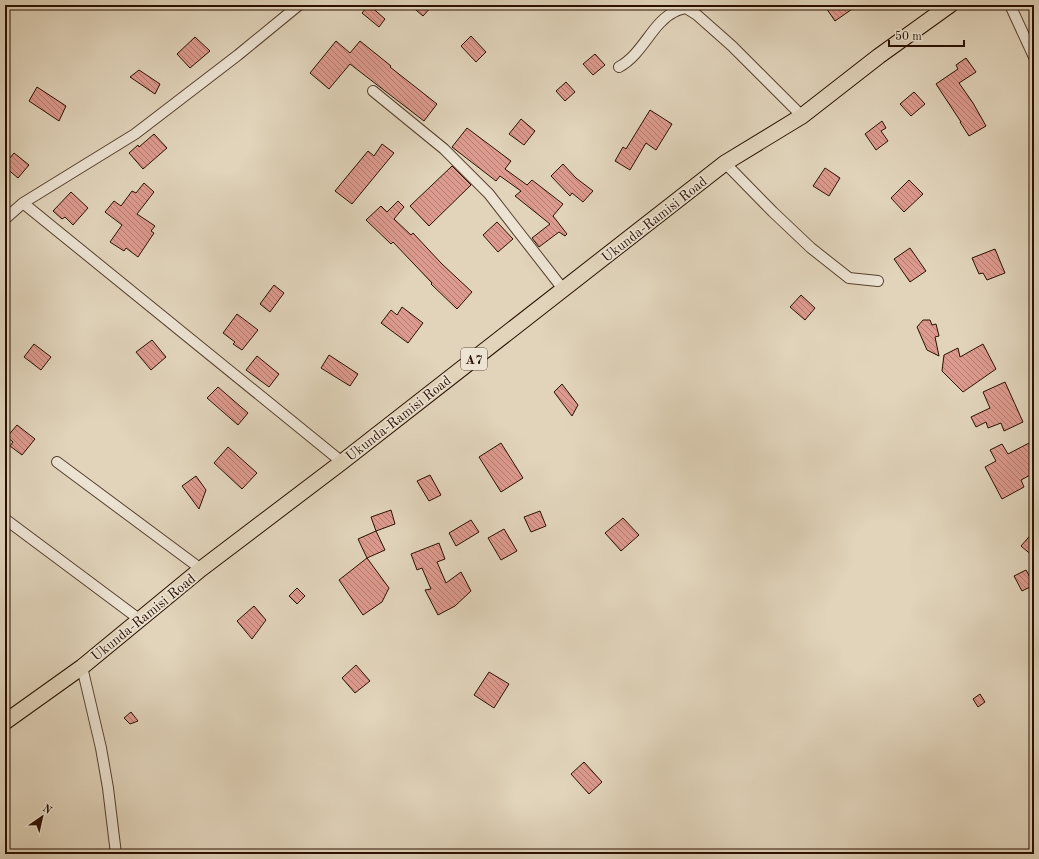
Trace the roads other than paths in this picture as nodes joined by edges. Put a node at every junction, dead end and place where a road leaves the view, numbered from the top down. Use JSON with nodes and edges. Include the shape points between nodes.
{"nodes":[{"id":1,"x":299,"y":5,"type":"edge"},
{"id":2,"x":950,"y":5,"type":"edge"},
{"id":3,"x":1010,"y":5,"type":"edge"},
{"id":4,"x":1034,"y":57,"type":"edge"},
{"id":5,"x":619,"y":67,"type":"dead end"},
{"id":6,"x":373,"y":91,"type":"dead end"},
{"id":7,"x":802,"y":116,"type":"junction"},
{"id":8,"x":725,"y":163,"type":"junction"},
{"id":9,"x":23,"y":203,"type":"junction"},
{"id":10,"x":5,"y":219,"type":"edge"},
{"id":11,"x":878,"y":281,"type":"dead end"},
{"id":12,"x":563,"y":289,"type":"junction"},
{"id":13,"x":57,"y":462,"type":"dead end"},
{"id":14,"x":342,"y":462,"type":"junction"},
{"id":15,"x":5,"y":519,"type":"edge"},
{"id":16,"x":201,"y":569,"type":"junction"},
{"id":17,"x":139,"y":619,"type":"junction"},
{"id":18,"x":82,"y":667,"type":"junction"},
{"id":19,"x":5,"y":722,"type":"edge"},
{"id":20,"x":116,"y":854,"type":"edge"}],
"edges":[{"from":1,"to":9,"type":"street","via":[[135,134]]},
{"from":2,"to":7,"type":"highway","name":"Ukunda-Ramisi Road","number":"A7"},
{"from":3,"to":4,"type":"street"},
{"from":5,"to":7,"type":"street","via":[[628,62],[659,24],[673,12],[686,8],[732,46]]},
{"from":6,"to":12,"type":"street","via":[[444,149],[489,194]]},
{"from":7,"to":8,"type":"highway","name":"Ukunda-Ramisi Road","number":"A7"},
{"from":8,"to":11,"type":"street","via":[[811,248],[849,278]]},
{"from":8,"to":12,"type":"highway","name":"Ukunda-Ramisi Road","number":"A7"},
{"from":9,"to":10,"type":"street"},
{"from":9,"to":14,"type":"street"},
{"from":12,"to":14,"type":"highway","name":"Ukunda-Ramisi Road","number":"A7"},
{"from":13,"to":16,"type":"street"},
{"from":14,"to":16,"type":"highway","name":"Ukunda-Ramisi Road","number":"A7"},
{"from":15,"to":17,"type":"street"},
{"from":16,"to":17,"type":"highway","name":"Ukunda-Ramisi Road","number":"A7"},
{"from":17,"to":18,"type":"highway","name":"Ukunda-Ramisi Road","number":"A7"},
{"from":18,"to":19,"type":"highway","name":"Ukunda-Ramisi Road","number":"A7"},
{"from":18,"to":20,"type":"street","via":[[104,766]]}]}
